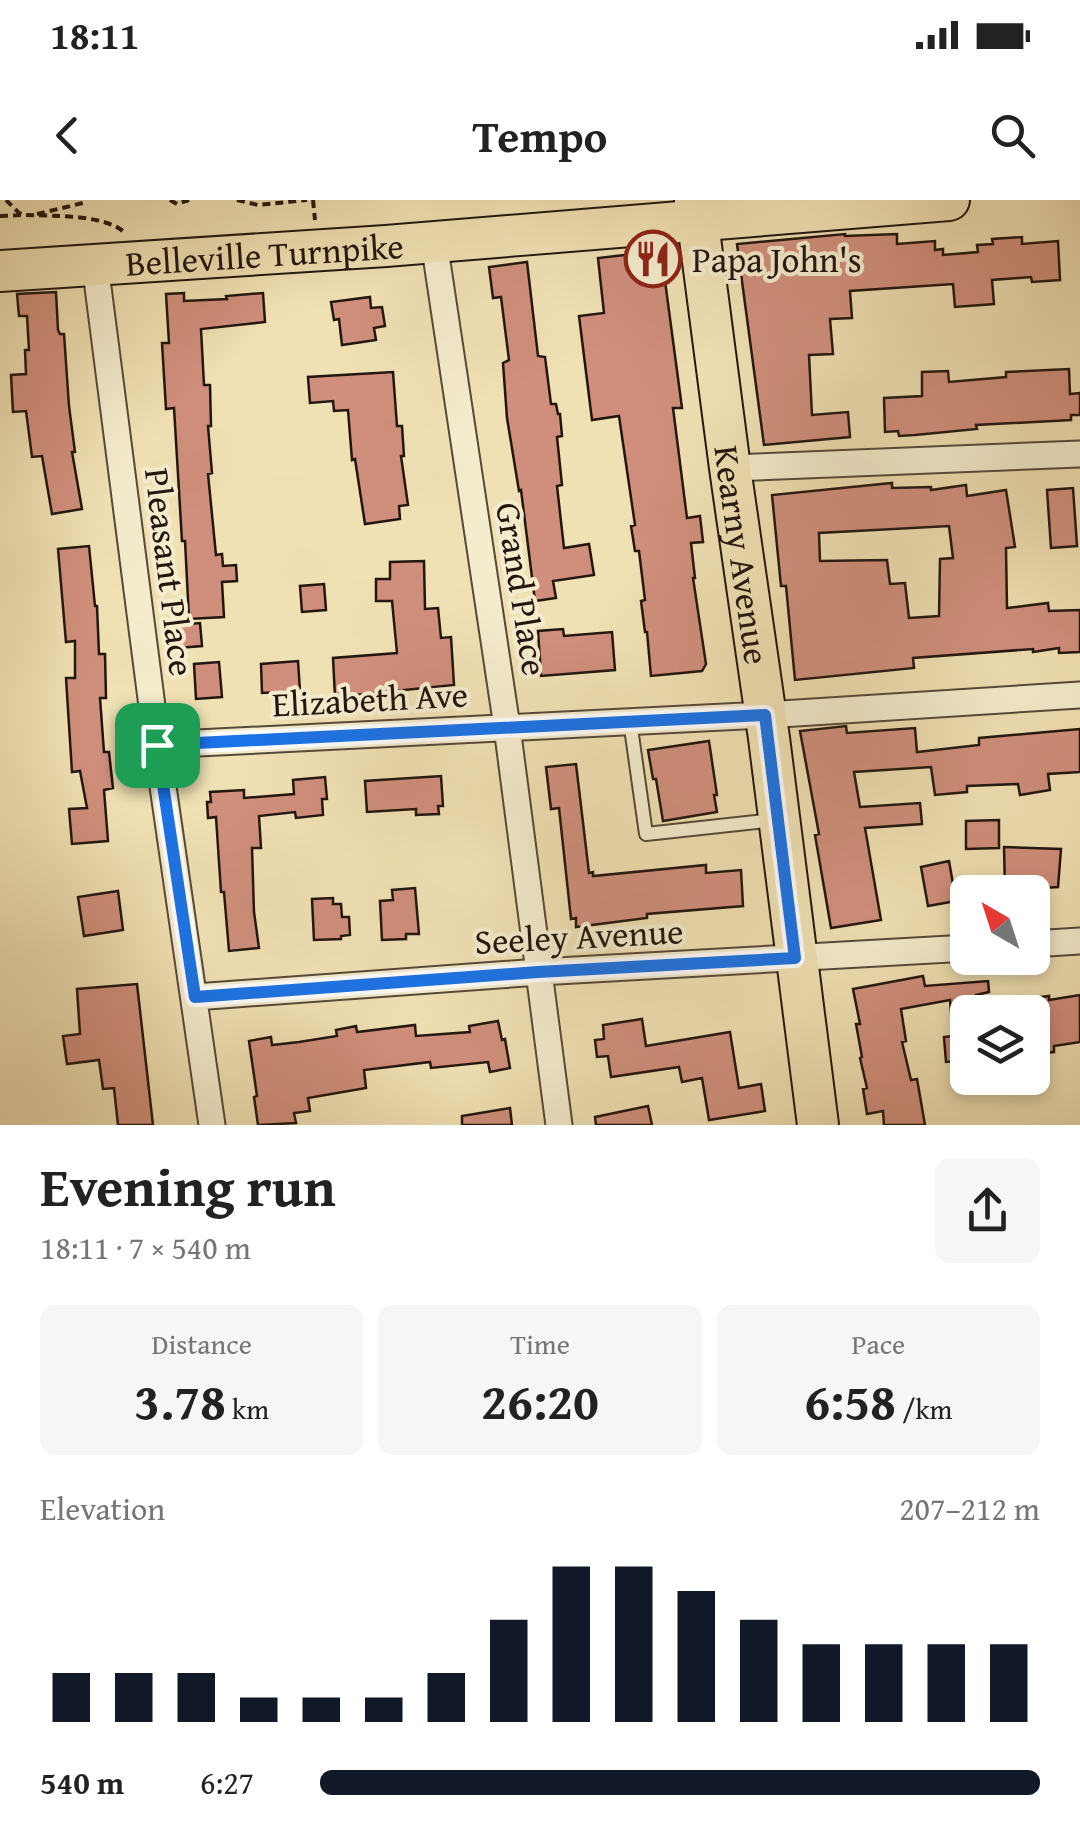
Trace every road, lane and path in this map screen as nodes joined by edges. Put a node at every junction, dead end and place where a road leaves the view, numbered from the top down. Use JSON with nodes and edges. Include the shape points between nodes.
{"nodes":[{"id":1,"x":6,"y":200,"type":"edge"},
{"id":2,"x":82,"y":200,"type":"edge"},
{"id":3,"x":170,"y":200,"type":"edge"},
{"id":4,"x":189,"y":200,"type":"edge"},
{"id":5,"x":237,"y":200,"type":"edge"},
{"id":6,"x":307,"y":200,"type":"edge"},
{"id":7,"x":948,"y":200,"type":"edge"},
{"id":8,"x":696,"y":210,"type":"edge"},
{"id":9,"x":24,"y":215,"type":"junction"},
{"id":10,"x":0,"y":216,"type":"edge"},
{"id":11,"x":128,"y":240,"type":"dead end"},
{"id":12,"x":434,"y":242,"type":"junction"},
{"id":13,"x":94,"y":264,"type":"junction"},
{"id":14,"x":0,"y":270,"type":"edge"},
{"id":15,"x":1080,"y":454,"type":"edge"},
{"id":16,"x":730,"y":468,"type":"junction"},
{"id":17,"x":1080,"y":695,"type":"edge"},
{"id":18,"x":765,"y":715,"type":"junction"},
{"id":19,"x":630,"y":721,"type":"junction"},
{"id":20,"x":508,"y":727,"type":"junction"},
{"id":21,"x":157,"y":745,"type":"junction"},
{"id":22,"x":778,"y":820,"type":"junction"},
{"id":23,"x":1080,"y":942,"type":"edge"},
{"id":24,"x":1050,"y":943,"type":"edge"},
{"id":25,"x":950,"y":949,"type":"edge"},
{"id":26,"x":795,"y":958,"type":"junction"},
{"id":27,"x":538,"y":972,"type":"junction"},
{"id":28,"x":195,"y":997,"type":"junction"},
{"id":29,"x":212,"y":1125,"type":"edge"},
{"id":30,"x":559,"y":1125,"type":"edge"},
{"id":31,"x":818,"y":1125,"type":"edge"}],
"edges":[{"from":1,"to":9,"type":"path"},
{"from":2,"to":9,"type":"path"},
{"from":3,"to":4,"type":"path"},
{"from":5,"to":6,"type":"path"},
{"from":7,"to":8,"type":"main road","name":"Belleville Turnpike"},
{"from":8,"to":12,"type":"main road","name":"Belleville Turnpike"},
{"from":8,"to":16,"type":"main road","name":"Kearny Avenue"},
{"from":9,"to":10,"type":"path"},
{"from":9,"to":11,"type":"path","via":[[109,224],[124,230]]},
{"from":12,"to":13,"type":"main road","name":"Belleville Turnpike"},
{"from":12,"to":20,"type":"street","name":"Grand Place"},
{"from":13,"to":14,"type":"main road","name":"Belleville Turnpike"},
{"from":13,"to":21,"type":"street","name":"Pleasant Place"},
{"from":15,"to":16,"type":"street"},
{"from":16,"to":18,"type":"main road","name":"Kearny Avenue"},
{"from":17,"to":18,"type":"street","name":"Elizabeth Ave"},
{"from":18,"to":19,"type":"street","name":"Elizabeth Ave"},
{"from":18,"to":22,"type":"main road","name":"Kearny Avenue"},
{"from":19,"to":20,"type":"street","name":"Elizabeth Ave"},
{"from":19,"to":22,"type":"lane","via":[[646,834]]},
{"from":20,"to":21,"type":"street","name":"Elizabeth Ave"},
{"from":20,"to":27,"type":"street","name":"Grand Place"},
{"from":21,"to":28,"type":"street","name":"Pleasant Place"},
{"from":22,"to":26,"type":"main road","name":"Kearny Avenue"},
{"from":23,"to":24,"type":"street"},
{"from":25,"to":26,"type":"street","name":"Seeley Avenue"},
{"from":26,"to":27,"type":"street","name":"Seeley Avenue"},
{"from":26,"to":31,"type":"main road","name":"Kearny Avenue"},
{"from":27,"to":28,"type":"street","name":"Seeley Avenue"},
{"from":27,"to":30,"type":"street","name":"Grand Place"},
{"from":28,"to":29,"type":"street","name":"Pleasant Place"}]}
